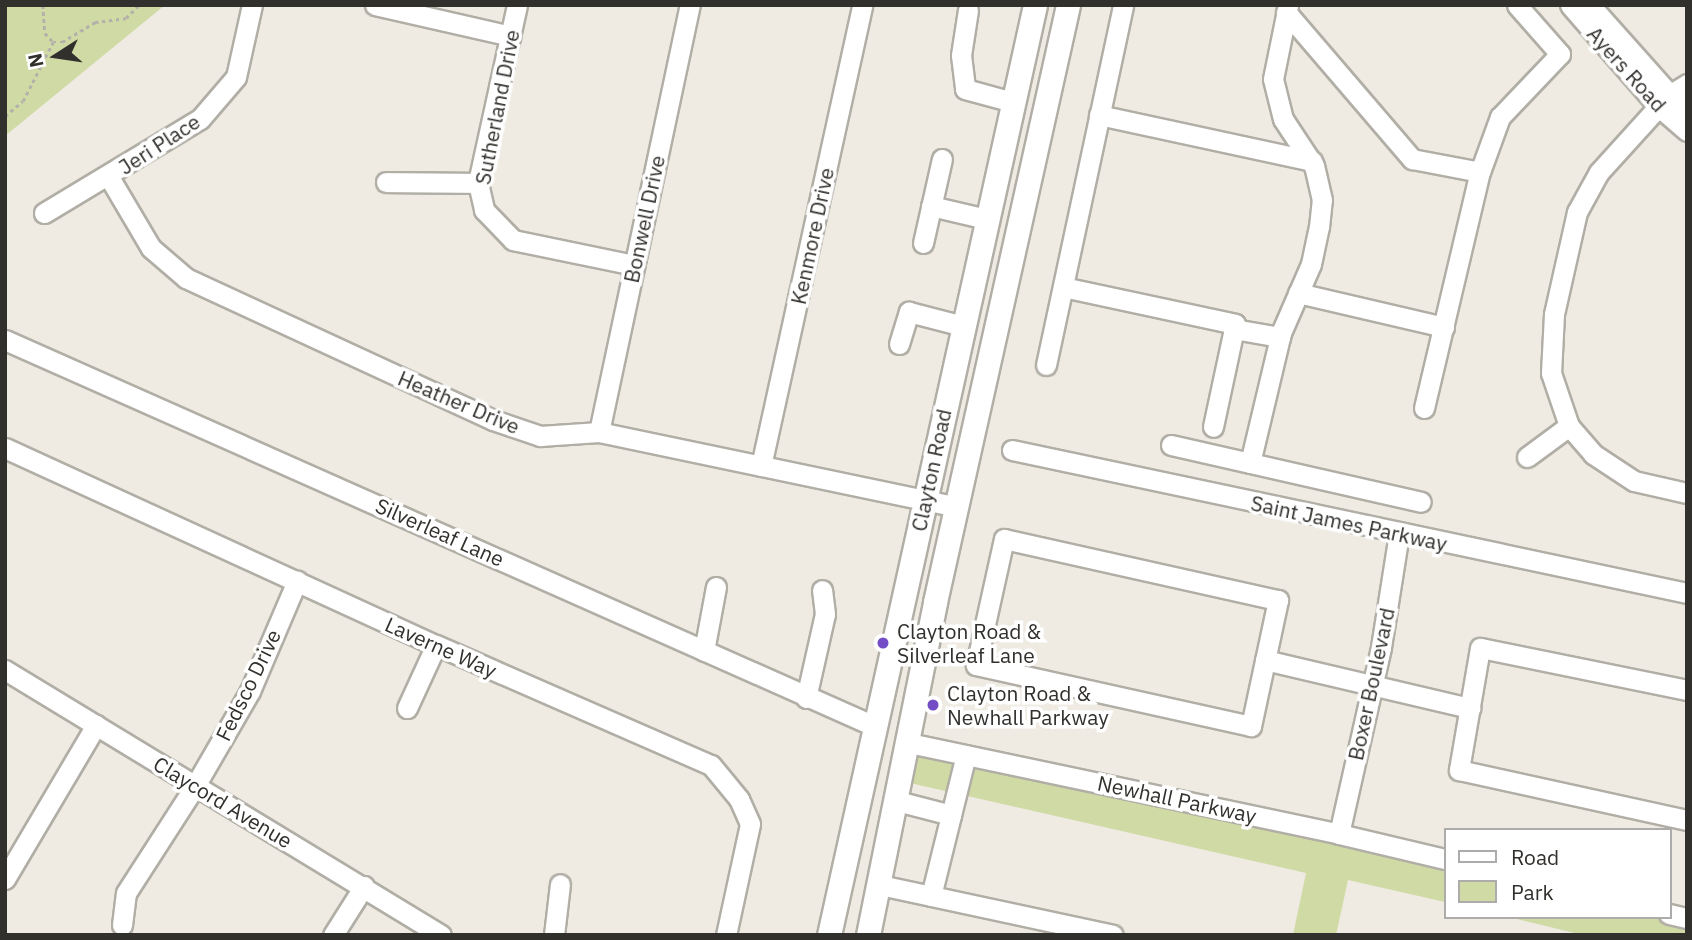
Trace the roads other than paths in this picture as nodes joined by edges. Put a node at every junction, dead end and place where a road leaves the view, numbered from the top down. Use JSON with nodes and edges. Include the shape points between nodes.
{"nodes":[{"id":1,"x":252,"y":5,"type":"edge"},
{"id":2,"x":374,"y":5,"type":"edge"},
{"id":3,"x":517,"y":5,"type":"edge"},
{"id":4,"x":690,"y":5,"type":"edge"},
{"id":5,"x":862,"y":5,"type":"edge"},
{"id":6,"x":1035,"y":5,"type":"edge"},
{"id":7,"x":1068,"y":5,"type":"edge"},
{"id":8,"x":1124,"y":5,"type":"edge"},
{"id":9,"x":1517,"y":5,"type":"edge"},
{"id":10,"x":1570,"y":5,"type":"edge"},
{"id":11,"x":1590,"y":5,"type":"edge"},
{"id":12,"x":1287,"y":8,"type":"edge"},
{"id":13,"x":968,"y":10,"type":"dead end"},
{"id":14,"x":511,"y":36,"type":"junction"},
{"id":15,"x":1687,"y":84,"type":"edge"},
{"id":16,"x":1663,"y":101,"type":"junction"},
{"id":17,"x":1013,"y":102,"type":"junction"},
{"id":18,"x":1687,"y":114,"type":"edge"},
{"id":19,"x":1099,"y":115,"type":"junction"},
{"id":20,"x":1687,"y":131,"type":"edge"},
{"id":21,"x":942,"y":159,"type":"dead end"},
{"id":22,"x":1312,"y":161,"type":"junction"},
{"id":23,"x":1480,"y":172,"type":"junction"},
{"id":24,"x":109,"y":177,"type":"junction"},
{"id":25,"x":386,"y":182,"type":"dead end"},
{"id":26,"x":478,"y":183,"type":"junction"},
{"id":27,"x":931,"y":206,"type":"junction"},
{"id":28,"x":44,"y":213,"type":"dead end"},
{"id":29,"x":987,"y":219,"type":"junction"},
{"id":30,"x":923,"y":243,"type":"dead end"},
{"id":31,"x":635,"y":265,"type":"junction"},
{"id":32,"x":1063,"y":288,"type":"junction"},
{"id":33,"x":1298,"y":293,"type":"junction"},
{"id":34,"x":963,"y":326,"type":"junction"},
{"id":35,"x":1444,"y":327,"type":"junction"},
{"id":36,"x":1234,"y":329,"type":"junction"},
{"id":37,"x":1280,"y":337,"type":"junction"},
{"id":38,"x":5,"y":340,"type":"edge"},
{"id":39,"x":899,"y":344,"type":"dead end"},
{"id":40,"x":1046,"y":365,"type":"dead end"},
{"id":41,"x":1424,"y":408,"type":"dead end"},
{"id":42,"x":1569,"y":426,"type":"junction"},
{"id":43,"x":1213,"y":427,"type":"dead end"},
{"id":44,"x":599,"y":432,"type":"junction"},
{"id":45,"x":1171,"y":445,"type":"dead end"},
{"id":46,"x":5,"y":448,"type":"edge"},
{"id":47,"x":1012,"y":450,"type":"dead end"},
{"id":48,"x":1527,"y":457,"type":"dead end"},
{"id":49,"x":1250,"y":463,"type":"junction"},
{"id":50,"x":761,"y":466,"type":"junction"},
{"id":51,"x":1687,"y":493,"type":"edge"},
{"id":52,"x":923,"y":500,"type":"junction"},
{"id":53,"x":1421,"y":502,"type":"dead end"},
{"id":54,"x":957,"y":507,"type":"junction"},
{"id":55,"x":1399,"y":533,"type":"junction"},
{"id":56,"x":297,"y":581,"type":"junction"},
{"id":57,"x":716,"y":587,"type":"dead end"},
{"id":58,"x":822,"y":590,"type":"dead end"},
{"id":59,"x":1687,"y":593,"type":"edge"},
{"id":60,"x":436,"y":645,"type":"junction"},
{"id":61,"x":704,"y":651,"type":"junction"},
{"id":62,"x":891,"y":652,"type":"junction"},
{"id":63,"x":1265,"y":660,"type":"junction"},
{"id":64,"x":5,"y":670,"type":"edge"},
{"id":65,"x":1373,"y":685,"type":"junction"},
{"id":66,"x":1687,"y":691,"type":"edge"},
{"id":67,"x":806,"y":698,"type":"junction"},
{"id":68,"x":407,"y":708,"type":"dead end"},
{"id":69,"x":1470,"y":708,"type":"junction"},
{"id":70,"x":96,"y":725,"type":"junction"},
{"id":71,"x":874,"y":726,"type":"junction"},
{"id":72,"x":909,"y":743,"type":"junction"},
{"id":73,"x":966,"y":755,"type":"junction"},
{"id":74,"x":195,"y":786,"type":"junction"},
{"id":75,"x":862,"y":793,"type":"junction"},
{"id":76,"x":897,"y":802,"type":"junction"},
{"id":77,"x":951,"y":815,"type":"junction"},
{"id":78,"x":1687,"y":820,"type":"edge"},
{"id":79,"x":1339,"y":834,"type":"junction"},
{"id":80,"x":1444,"y":859,"type":"edge"},
{"id":81,"x":5,"y":879,"type":"edge"},
{"id":82,"x":560,"y":884,"type":"dead end"},
{"id":83,"x":880,"y":885,"type":"junction"},
{"id":84,"x":363,"y":886,"type":"junction"},
{"id":85,"x":931,"y":896,"type":"junction"},
{"id":86,"x":122,"y":925,"type":"dead end"},
{"id":87,"x":333,"y":935,"type":"edge"},
{"id":88,"x":441,"y":935,"type":"edge"},
{"id":89,"x":554,"y":935,"type":"edge"},
{"id":90,"x":726,"y":935,"type":"edge"},
{"id":91,"x":829,"y":935,"type":"edge"},
{"id":92,"x":868,"y":935,"type":"edge"},
{"id":93,"x":1113,"y":935,"type":"edge"}],
"edges":[{"from":1,"to":24,"type":"street","name":"Jeri Place","via":[[236,78],[200,119]]},
{"from":2,"to":14,"type":"street"},
{"from":3,"to":14,"type":"street","name":"Sutherland Drive"},
{"from":4,"to":31,"type":"street","name":"Bonwell Drive"},
{"from":5,"to":50,"type":"street","name":"Kenmore Drive"},
{"from":6,"to":17,"type":"main road","name":"Clayton Road"},
{"from":7,"to":54,"type":"main road","name":"Clayton Road"},
{"from":8,"to":19,"type":"street"},
{"from":9,"to":23,"type":"street","via":[[1560,54],[1500,117]]},
{"from":10,"to":16,"type":"street","name":"Ayers Road"},
{"from":11,"to":16,"type":"street","name":"Ayers Road"},
{"from":12,"to":22,"type":"street","via":[[1273,79],[1283,120]]},
{"from":12,"to":23,"type":"street","via":[[1412,159]]},
{"from":13,"to":17,"type":"street","via":[[961,55],[965,89]]},
{"from":14,"to":26,"type":"street","name":"Sutherland Drive"},
{"from":15,"to":16,"type":"street"},
{"from":16,"to":18,"type":"street","name":"Ayers Road"},
{"from":16,"to":20,"type":"street","name":"Ayers Road"},
{"from":16,"to":42,"type":"street","via":[[1599,172],[1577,212],[1554,314],[1551,373]]},
{"from":17,"to":29,"type":"main road","name":"Clayton Road"},
{"from":19,"to":22,"type":"street"},
{"from":19,"to":32,"type":"street"},
{"from":21,"to":27,"type":"street"},
{"from":22,"to":33,"type":"street","via":[[1322,200],[1311,264]]},
{"from":23,"to":35,"type":"street"},
{"from":24,"to":28,"type":"street","name":"Jeri Place"},
{"from":24,"to":44,"type":"street","name":"Heather Drive","via":[[151,248],[186,278],[493,420],[540,436]]},
{"from":25,"to":26,"type":"street"},
{"from":26,"to":31,"type":"street","name":"Sutherland Drive","via":[[484,210],[513,240]]},
{"from":27,"to":29,"type":"street"},
{"from":27,"to":30,"type":"street"},
{"from":29,"to":34,"type":"main road","name":"Clayton Road"},
{"from":31,"to":44,"type":"street","name":"Bonwell Drive"},
{"from":32,"to":36,"type":"street","via":[[1235,324]]},
{"from":32,"to":40,"type":"street"},
{"from":33,"to":35,"type":"street"},
{"from":33,"to":37,"type":"street"},
{"from":34,"to":39,"type":"street","via":[[909,312]]},
{"from":34,"to":52,"type":"main road","name":"Clayton Road"},
{"from":35,"to":41,"type":"street"},
{"from":36,"to":37,"type":"street"},
{"from":36,"to":43,"type":"street"},
{"from":37,"to":49,"type":"street"},
{"from":38,"to":61,"type":"street","name":"Silverleaf Lane"},
{"from":42,"to":48,"type":"street"},
{"from":42,"to":51,"type":"street","via":[[1593,454],[1634,481]]},
{"from":44,"to":50,"type":"street","name":"Heather Drive"},
{"from":45,"to":49,"type":"street"},
{"from":46,"to":56,"type":"street","name":"Laverne Way"},
{"from":47,"to":55,"type":"street","name":"Saint James Parkway"},
{"from":49,"to":53,"type":"street"},
{"from":50,"to":52,"type":"street","name":"Heather Drive"},
{"from":52,"to":54,"type":"street","name":"Heather Drive"},
{"from":52,"to":62,"type":"main road","name":"Clayton Road"},
{"from":54,"to":72,"type":"main road","name":"Clayton Road"},
{"from":55,"to":59,"type":"street","name":"Saint James Parkway"},
{"from":55,"to":65,"type":"street","name":"Boxer Boulevard"},
{"from":56,"to":60,"type":"street","name":"Laverne Way"},
{"from":56,"to":74,"type":"street","name":"Fedsco Drive","via":[[250,691]]},
{"from":57,"to":61,"type":"street"},
{"from":58,"to":67,"type":"street","via":[[825,614]]},
{"from":60,"to":68,"type":"street"},
{"from":60,"to":90,"type":"street","name":"Laverne Way","via":[[711,765],[739,799],[750,824]]},
{"from":61,"to":67,"type":"street","name":"Silverleaf Lane"},
{"from":62,"to":71,"type":"main road","name":"Clayton Road"},
{"from":62,"to":72,"type":"main road","via":[[893,669],[904,690],[898,730]]},
{"from":63,"to":63,"type":"street","via":[[1278,600],[1004,539],[975,664],[1251,726]]},
{"from":63,"to":65,"type":"street"},
{"from":64,"to":70,"type":"street","name":"Claycord Avenue"},
{"from":65,"to":69,"type":"street"},
{"from":65,"to":79,"type":"street","name":"Boxer Boulevard"},
{"from":66,"to":69,"type":"street","via":[[1480,648]]},
{"from":67,"to":71,"type":"street","name":"Silverleaf Lane"},
{"from":69,"to":78,"type":"street","via":[[1459,770]]},
{"from":70,"to":74,"type":"street","name":"Claycord Avenue"},
{"from":70,"to":81,"type":"street"},
{"from":71,"to":75,"type":"main road","name":"Clayton Road"},
{"from":72,"to":73,"type":"street","name":"Newhall Parkway"},
{"from":72,"to":75,"type":"main road","via":[[893,751],[888,764],[873,773]]},
{"from":72,"to":76,"type":"main road","name":"Clayton Road"},
{"from":73,"to":77,"type":"street"},
{"from":73,"to":79,"type":"street","name":"Newhall Parkway"},
{"from":74,"to":84,"type":"street","name":"Claycord Avenue"},
{"from":74,"to":86,"type":"street","name":"Fedsco Drive","via":[[126,893]]},
{"from":75,"to":91,"type":"main road","name":"Clayton Road"},
{"from":76,"to":77,"type":"street"},
{"from":76,"to":83,"type":"main road","name":"Clayton Road"},
{"from":77,"to":85,"type":"street"},
{"from":79,"to":80,"type":"street","name":"Newhall Parkway"},
{"from":82,"to":89,"type":"street"},
{"from":83,"to":85,"type":"street"},
{"from":83,"to":92,"type":"main road","name":"Clayton Road"},
{"from":84,"to":87,"type":"street"},
{"from":84,"to":88,"type":"street","name":"Claycord Avenue"},
{"from":85,"to":93,"type":"street"}]}
